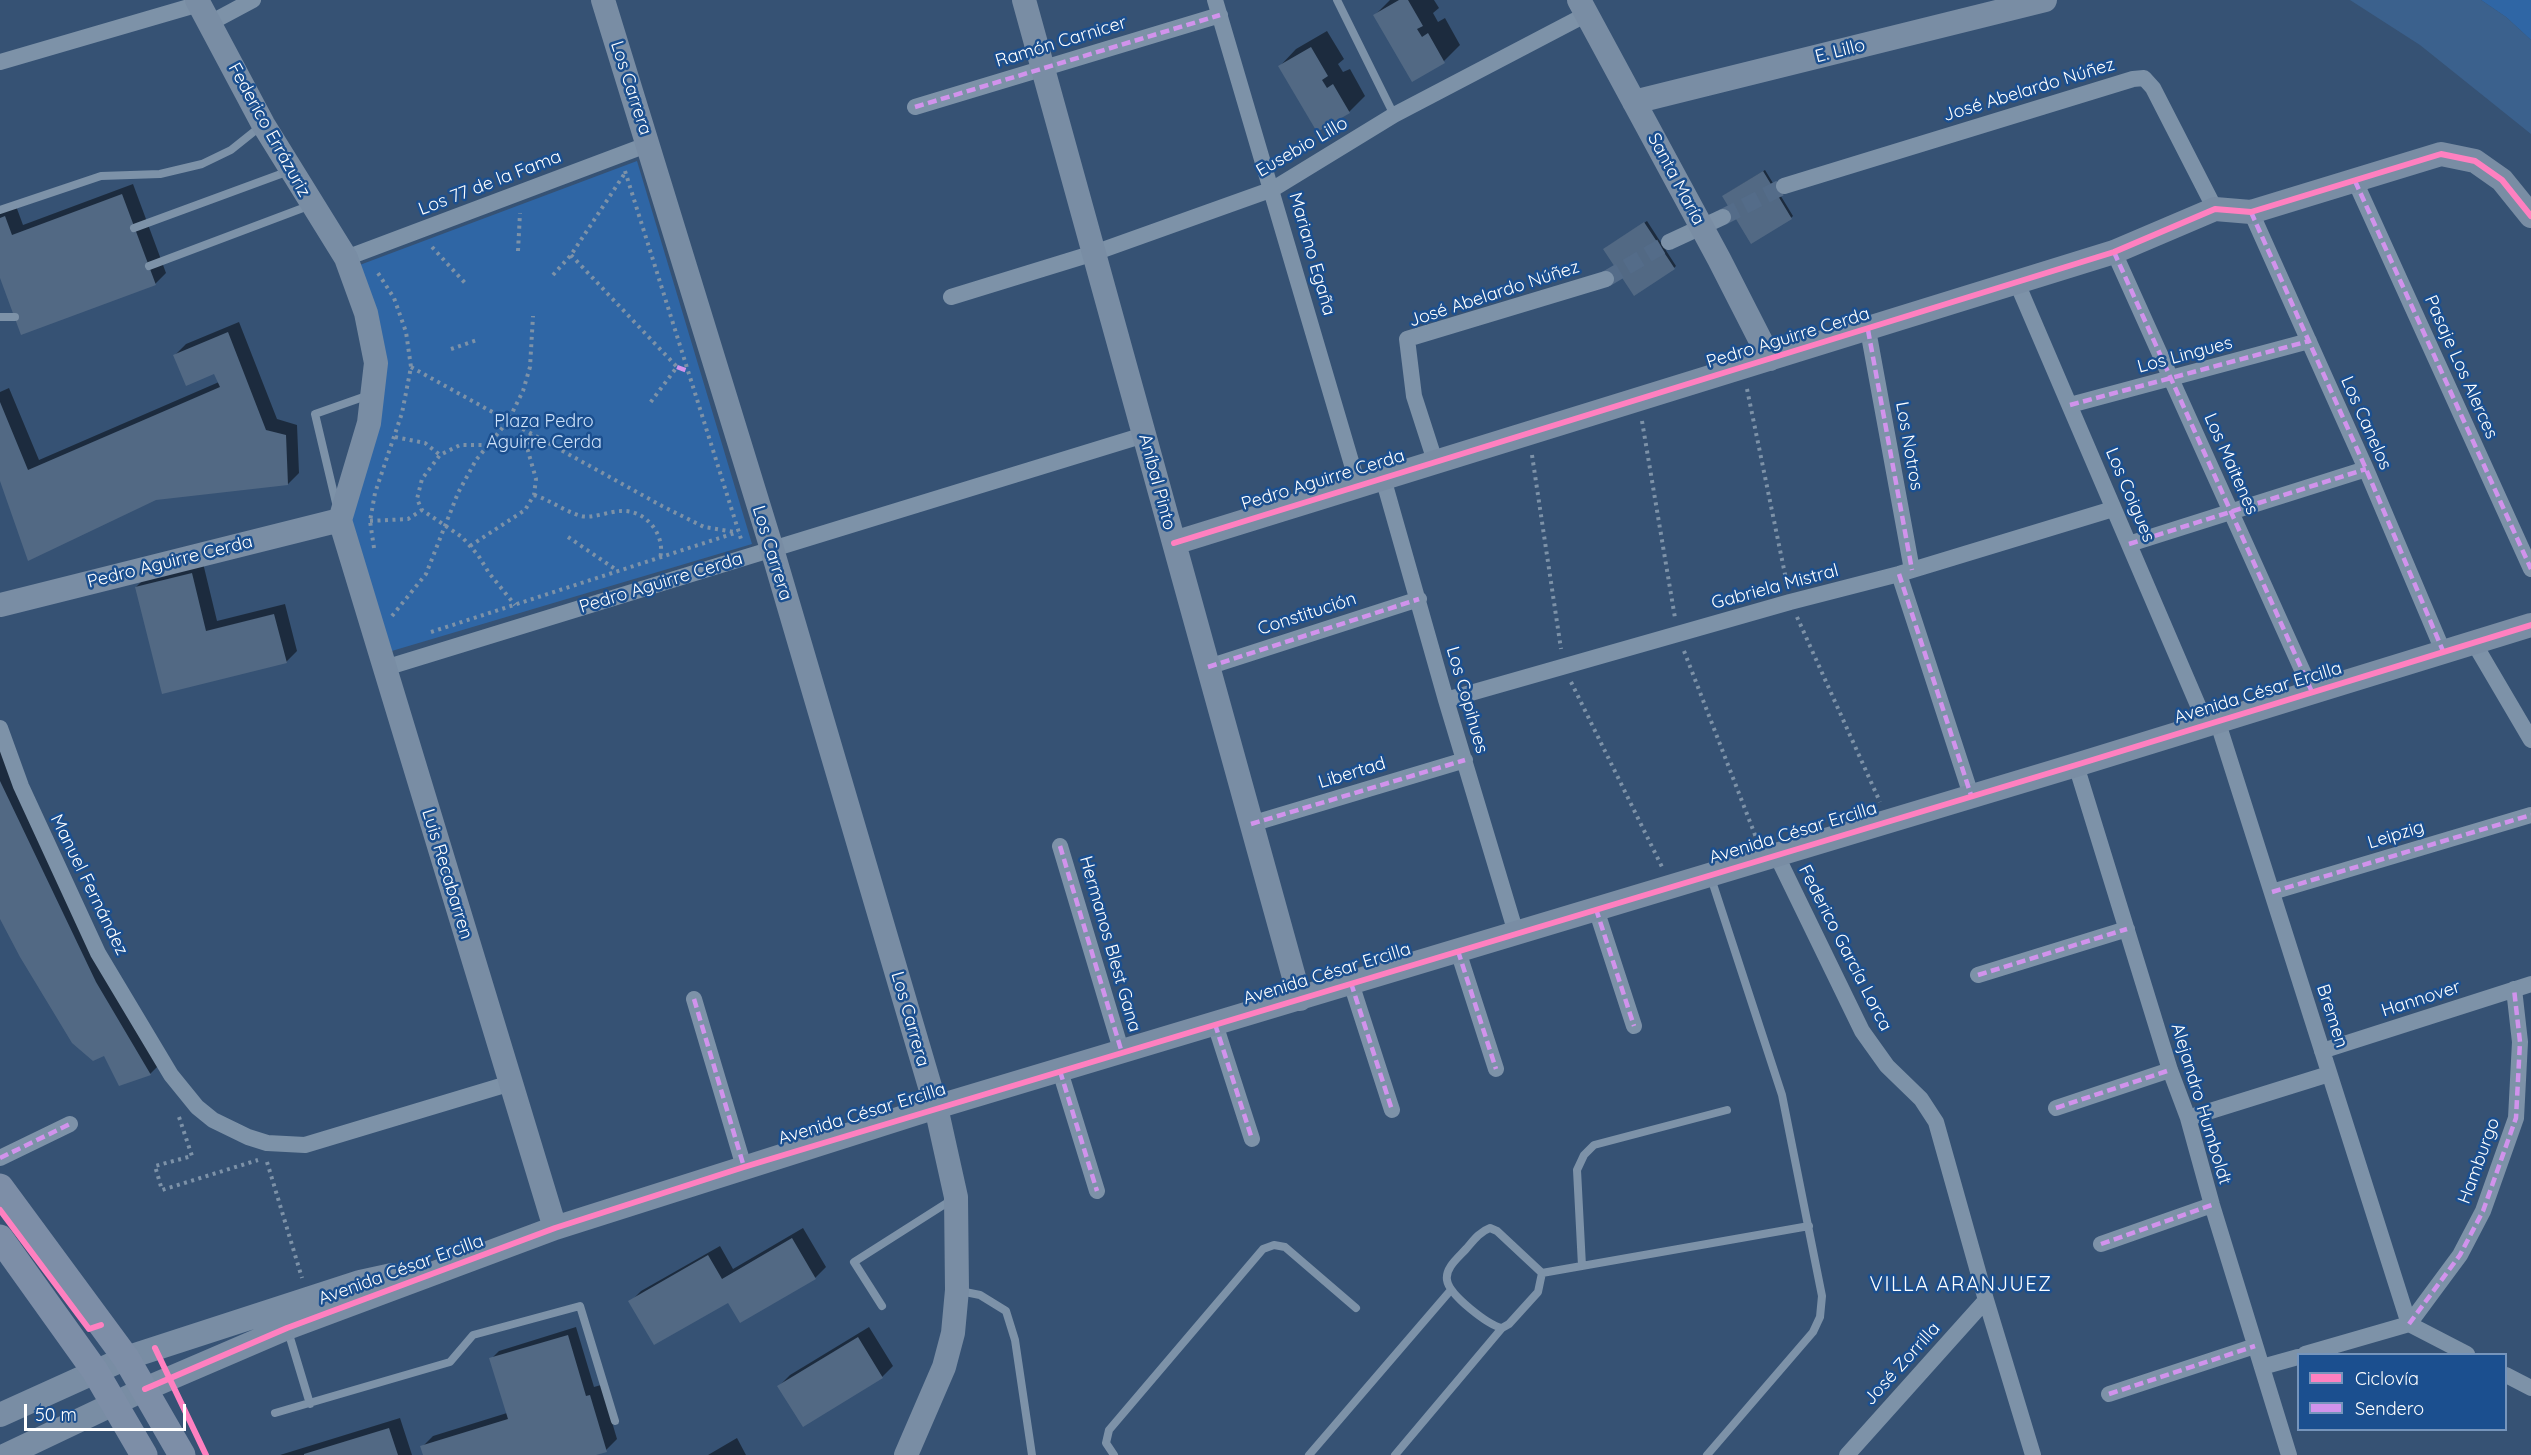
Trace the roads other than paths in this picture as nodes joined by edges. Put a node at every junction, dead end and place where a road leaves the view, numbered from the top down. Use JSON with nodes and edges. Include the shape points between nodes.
{"nodes":[{"id":1,"x":253,"y":0,"type":"edge"},
{"id":2,"x":603,"y":0,"type":"edge"},
{"id":3,"x":1024,"y":0,"type":"edge"},
{"id":4,"x":1337,"y":0,"type":"edge"},
{"id":5,"x":2045,"y":0,"type":"edge"},
{"id":6,"x":1583,"y":7,"type":"edge"},
{"id":7,"x":1217,"y":8,"type":"edge"},
{"id":8,"x":202,"y":9,"type":"edge"},
{"id":9,"x":0,"y":62,"type":"edge"},
{"id":10,"x":1042,"y":68,"type":"junction"},
{"id":11,"x":1634,"y":102,"type":"junction"},
{"id":12,"x":915,"y":107,"type":"dead end"},
{"id":13,"x":1394,"y":115,"type":"junction"},
{"id":14,"x":263,"y":124,"type":"junction"},
{"id":15,"x":649,"y":144,"type":"junction"},
{"id":16,"x":290,"y":170,"type":"junction"},
{"id":17,"x":2355,"y":181,"type":"junction"},
{"id":18,"x":1784,"y":186,"type":"tunnel mouth"},
{"id":19,"x":1272,"y":189,"type":"junction"},
{"id":20,"x":311,"y":205,"type":"junction"},
{"id":21,"x":2216,"y":209,"type":"junction"},
{"id":22,"x":0,"y":210,"type":"edge"},
{"id":23,"x":2251,"y":212,"type":"junction"},
{"id":24,"x":2531,"y":216,"type":"edge"},
{"id":25,"x":1723,"y":217,"type":"tunnel mouth"},
{"id":26,"x":134,"y":228,"type":"dead end"},
{"id":27,"x":1702,"y":229,"type":"junction"},
{"id":28,"x":1669,"y":242,"type":"tunnel mouth"},
{"id":29,"x":2114,"y":252,"type":"junction"},
{"id":30,"x":1094,"y":253,"type":"junction"},
{"id":31,"x":346,"y":258,"type":"junction"},
{"id":32,"x":149,"y":266,"type":"dead end"},
{"id":33,"x":1606,"y":279,"type":"tunnel mouth"},
{"id":34,"x":2017,"y":283,"type":"junction"},
{"id":35,"x":951,"y":297,"type":"dead end"},
{"id":36,"x":0,"y":317,"type":"edge"},
{"id":37,"x":15,"y":317,"type":"dead end"},
{"id":38,"x":1868,"y":330,"type":"junction"},
{"id":39,"x":2309,"y":341,"type":"junction"},
{"id":40,"x":1770,"y":359,"type":"junction"},
{"id":41,"x":2172,"y":379,"type":"junction"},
{"id":42,"x":372,"y":394,"type":"junction"},
{"id":43,"x":2070,"y":405,"type":"junction"},
{"id":44,"x":1144,"y":435,"type":"junction"},
{"id":45,"x":1435,"y":460,"type":"junction"},
{"id":46,"x":2366,"y":469,"type":"junction"},
{"id":47,"x":1383,"y":478,"type":"junction"},
{"id":48,"x":1358,"y":485,"type":"junction"},
{"id":49,"x":2114,"y":508,"type":"junction"},
{"id":50,"x":2232,"y":513,"type":"junction"},
{"id":51,"x":340,"y":520,"type":"junction"},
{"id":52,"x":1174,"y":543,"type":"junction"},
{"id":53,"x":2129,"y":544,"type":"junction"},
{"id":54,"x":772,"y":549,"type":"junction"},
{"id":55,"x":2531,"y":568,"type":"edge"},
{"id":56,"x":1905,"y":572,"type":"junction"},
{"id":57,"x":1419,"y":599,"type":"junction"},
{"id":58,"x":0,"y":605,"type":"edge"},
{"id":59,"x":2531,"y":625,"type":"edge"},
{"id":60,"x":2474,"y":643,"type":"junction"},
{"id":61,"x":2443,"y":651,"type":"junction"},
{"id":62,"x":1208,"y":667,"type":"junction"},
{"id":63,"x":385,"y":668,"type":"junction"},
{"id":64,"x":2312,"y":692,"type":"junction"},
{"id":65,"x":1446,"y":700,"type":"junction"},
{"id":66,"x":2212,"y":722,"type":"junction"},
{"id":67,"x":0,"y":728,"type":"edge"},
{"id":68,"x":2531,"y":741,"type":"edge"},
{"id":69,"x":1465,"y":760,"type":"junction"},
{"id":70,"x":2076,"y":765,"type":"junction"},
{"id":71,"x":1971,"y":795,"type":"junction"},
{"id":72,"x":2531,"y":815,"type":"edge"},
{"id":73,"x":1251,"y":824,"type":"junction"},
{"id":74,"x":1060,"y":846,"type":"dead end"},
{"id":75,"x":1776,"y":854,"type":"junction"},
{"id":76,"x":1710,"y":874,"type":"junction"},
{"id":77,"x":2272,"y":892,"type":"junction"},
{"id":78,"x":1596,"y":909,"type":"junction"},
{"id":79,"x":2127,"y":929,"type":"junction"},
{"id":80,"x":1516,"y":933,"type":"junction"},
{"id":81,"x":1458,"y":951,"type":"junction"},
{"id":82,"x":1978,"y":975,"type":"dead end"},
{"id":83,"x":1351,"y":983,"type":"junction"},
{"id":84,"x":2531,"y":984,"type":"edge"},
{"id":85,"x":2514,"y":989,"type":"junction"},
{"id":86,"x":694,"y":999,"type":"dead end"},
{"id":87,"x":1300,"y":999,"type":"junction"},
{"id":88,"x":1215,"y":1024,"type":"junction"},
{"id":89,"x":1634,"y":1026,"type":"dead end"},
{"id":90,"x":2322,"y":1051,"type":"junction"},
{"id":91,"x":1122,"y":1053,"type":"junction"},
{"id":92,"x":1496,"y":1069,"type":"dead end"},
{"id":93,"x":2170,"y":1070,"type":"junction"},
{"id":94,"x":1060,"y":1071,"type":"junction"},
{"id":95,"x":2329,"y":1074,"type":"junction"},
{"id":96,"x":511,"y":1083,"type":"junction"},
{"id":97,"x":936,"y":1107,"type":"junction"},
{"id":98,"x":2056,"y":1108,"type":"dead end"},
{"id":99,"x":1392,"y":1110,"type":"dead end"},
{"id":100,"x":1727,"y":1110,"type":"dead end"},
{"id":101,"x":2188,"y":1118,"type":"junction"},
{"id":102,"x":70,"y":1124,"type":"dead end"},
{"id":103,"x":1252,"y":1139,"type":"dead end"},
{"id":104,"x":0,"y":1158,"type":"edge"},
{"id":105,"x":744,"y":1167,"type":"junction"},
{"id":106,"x":0,"y":1187,"type":"edge"},
{"id":107,"x":1097,"y":1191,"type":"dead end"},
{"id":108,"x":956,"y":1197,"type":"junction"},
{"id":109,"x":2212,"y":1205,"type":"junction"},
{"id":110,"x":1809,"y":1226,"type":"junction"},
{"id":111,"x":555,"y":1228,"type":"junction"},
{"id":112,"x":0,"y":1238,"type":"edge"},
{"id":113,"x":2101,"y":1244,"type":"dead end"},
{"id":114,"x":488,"y":1253,"type":"junction"},
{"id":115,"x":1582,"y":1266,"type":"junction"},
{"id":116,"x":1542,"y":1273,"type":"junction"},
{"id":117,"x":957,"y":1290,"type":"junction"},
{"id":118,"x":1450,"y":1291,"type":"junction"},
{"id":119,"x":1986,"y":1300,"type":"junction"},
{"id":120,"x":882,"y":1306,"type":"dead end"},
{"id":121,"x":1356,"y":1308,"type":"dead end"},
{"id":122,"x":2409,"y":1324,"type":"junction"},
{"id":123,"x":287,"y":1328,"type":"junction"},
{"id":124,"x":1502,"y":1328,"type":"junction"},
{"id":125,"x":2255,"y":1346,"type":"junction"},
{"id":126,"x":2308,"y":1353,"type":"edge"},
{"id":127,"x":2465,"y":1353,"type":"edge"},
{"id":128,"x":2297,"y":1356,"type":"edge"},
{"id":129,"x":126,"y":1358,"type":"junction"},
{"id":130,"x":2262,"y":1367,"type":"junction"},
{"id":131,"x":95,"y":1371,"type":"junction"},
{"id":132,"x":2507,"y":1376,"type":"edge"},
{"id":133,"x":2531,"y":1388,"type":"edge"},
{"id":134,"x":145,"y":1389,"type":"junction"},
{"id":135,"x":2109,"y":1394,"type":"dead end"},
{"id":136,"x":310,"y":1404,"type":"junction"},
{"id":137,"x":115,"y":1405,"type":"junction"},
{"id":138,"x":275,"y":1413,"type":"dead end"},
{"id":139,"x":0,"y":1415,"type":"edge"},
{"id":140,"x":615,"y":1421,"type":"dead end"},
{"id":141,"x":6,"y":1455,"type":"edge"},
{"id":142,"x":144,"y":1455,"type":"edge"},
{"id":143,"x":182,"y":1455,"type":"edge"},
{"id":144,"x":906,"y":1455,"type":"edge"},
{"id":145,"x":1032,"y":1455,"type":"edge"},
{"id":146,"x":1114,"y":1455,"type":"edge"},
{"id":147,"x":1309,"y":1455,"type":"edge"},
{"id":148,"x":1395,"y":1455,"type":"edge"},
{"id":149,"x":1707,"y":1455,"type":"edge"},
{"id":150,"x":1847,"y":1455,"type":"edge"},
{"id":151,"x":2033,"y":1455,"type":"edge"},
{"id":152,"x":2289,"y":1455,"type":"edge"}],
"edges":[{"from":1,"to":8,"type":"street"},
{"from":2,"to":15,"type":"street","name":"Los Carrera"},
{"from":3,"to":10,"type":"street","name":"Aníbal Pinto"},
{"from":4,"to":13,"type":"lane"},
{"from":5,"to":11,"type":"street","name":"E. Lillo"},
{"from":6,"to":11,"type":"street","name":"Santa María"},
{"from":6,"to":13,"type":"street","name":"Eusebio Lillo"},
{"from":7,"to":10,"type":"street","name":"Ramón Carnicer"},
{"from":7,"to":19,"type":"street","name":"Mariano Egaña"},
{"from":8,"to":9,"type":"street"},
{"from":8,"to":14,"type":"street","name":"Federico Errázuriz"},
{"from":10,"to":12,"type":"street","name":"Ramón Carnicer"},
{"from":10,"to":30,"type":"street","name":"Aníbal Pinto"},
{"from":11,"to":27,"type":"street","name":"Santa María"},
{"from":13,"to":19,"type":"street","name":"Eusebio Lillo"},
{"from":14,"to":16,"type":"street","name":"Federico Errázuriz"},
{"from":14,"to":22,"type":"lane","via":[[231,150],[202,164],[160,174],[101,176]]},
{"from":15,"to":31,"type":"street","name":"Los 77 de la Fama"},
{"from":15,"to":54,"type":"street","name":"Los Carrera"},
{"from":16,"to":20,"type":"street","name":"Federico Errázuriz"},
{"from":16,"to":26,"type":"lane"},
{"from":17,"to":23,"type":"street","name":"Pedro Aguirre Cerda"},
{"from":17,"to":24,"type":"street","name":"Pedro Aguirre Cerda","via":[[2441,154],[2475,160],[2502,180]]},
{"from":17,"to":55,"type":"street","name":"Pasaje Los Alerces"},
{"from":18,"to":21,"type":"street","name":"José Abelardo Núñez","via":[[2144,78],[2153,88]]},
{"from":19,"to":30,"type":"street","name":"Eusebio Lillo"},
{"from":19,"to":48,"type":"street","name":"Mariano Egaña"},
{"from":20,"to":31,"type":"street","name":"Federico Errázuriz"},
{"from":20,"to":32,"type":"lane"},
{"from":21,"to":23,"type":"street","name":"Pedro Aguirre Cerda"},
{"from":21,"to":29,"type":"street","name":"Pedro Aguirre Cerda"},
{"from":23,"to":39,"type":"street","name":"Los Canelos"},
{"from":25,"to":27,"type":"street"},
{"from":27,"to":28,"type":"street"},
{"from":27,"to":40,"type":"street","name":"Santa María"},
{"from":29,"to":34,"type":"street","name":"Pedro Aguirre Cerda"},
{"from":29,"to":41,"type":"street","name":"Los Maitenes"},
{"from":30,"to":35,"type":"street","name":"Eusebio Lillo"},
{"from":30,"to":44,"type":"street","name":"Aníbal Pinto"},
{"from":31,"to":42,"type":"street","name":"Federico Errázuriz","via":[[366,313],[376,363]]},
{"from":33,"to":45,"type":"street","name":"José Abelardo Núñez","via":[[1407,339],[1414,396]]},
{"from":34,"to":38,"type":"street","name":"Pedro Aguirre Cerda"},
{"from":34,"to":43,"type":"street","name":"Los Coigues"},
{"from":36,"to":37,"type":"lane"},
{"from":38,"to":40,"type":"street","name":"Pedro Aguirre Cerda"},
{"from":38,"to":56,"type":"street","name":"Los Notros"},
{"from":39,"to":41,"type":"street","name":"Los Lingues"},
{"from":39,"to":46,"type":"street","name":"Los Canelos"},
{"from":40,"to":45,"type":"street","name":"Pedro Aguirre Cerda"},
{"from":41,"to":43,"type":"street","name":"Los Lingues"},
{"from":41,"to":50,"type":"street","name":"Los Maitenes"},
{"from":42,"to":51,"type":"street","name":"Federico Errázuriz","via":[[369,423]]},
{"from":42,"to":51,"type":"lane","via":[[315,414]]},
{"from":43,"to":49,"type":"street","name":"Los Coigues"},
{"from":44,"to":52,"type":"street","name":"Aníbal Pinto"},
{"from":44,"to":54,"type":"street","name":"Pedro Aguirre Cerda"},
{"from":45,"to":47,"type":"street","name":"Pedro Aguirre Cerda"},
{"from":46,"to":50,"type":"street"},
{"from":46,"to":61,"type":"street","name":"Los Canelos"},
{"from":47,"to":48,"type":"street","name":"Pedro Aguirre Cerda"},
{"from":47,"to":57,"type":"street","name":"Los Copihues"},
{"from":48,"to":52,"type":"street","name":"Pedro Aguirre Cerda"},
{"from":49,"to":53,"type":"street","name":"Los Coigues"},
{"from":49,"to":56,"type":"street","name":"Gabriela Mistral"},
{"from":50,"to":53,"type":"street"},
{"from":50,"to":64,"type":"street","name":"Los Maitenes"},
{"from":51,"to":58,"type":"street","name":"Pedro Aguirre Cerda"},
{"from":51,"to":63,"type":"street","name":"Luis Recabarren"},
{"from":52,"to":62,"type":"street","name":"Aníbal Pinto"},
{"from":53,"to":66,"type":"street","name":"Los Coigues"},
{"from":54,"to":63,"type":"street","name":"Pedro Aguirre Cerda"},
{"from":54,"to":97,"type":"street","name":"Los Carrera"},
{"from":56,"to":65,"type":"street","name":"Gabriela Mistral"},
{"from":56,"to":71,"type":"street","name":"Los Notros"},
{"from":57,"to":62,"type":"street","name":"Constitución"},
{"from":57,"to":65,"type":"street","name":"Los Copihues"},
{"from":59,"to":60,"type":"street","name":"Avenida César Ercilla"},
{"from":60,"to":61,"type":"street","name":"Avenida César Ercilla"},
{"from":60,"to":68,"type":"street"},
{"from":61,"to":64,"type":"street","name":"Avenida César Ercilla"},
{"from":62,"to":73,"type":"street","name":"Aníbal Pinto"},
{"from":63,"to":96,"type":"street","name":"Luis Recabarren"},
{"from":64,"to":66,"type":"street","name":"Avenida César Ercilla"},
{"from":65,"to":69,"type":"street","name":"Los Copihues"},
{"from":66,"to":70,"type":"street","name":"Avenida César Ercilla"},
{"from":66,"to":77,"type":"street","name":"Bremen"},
{"from":67,"to":96,"type":"street","name":"Manuel Fernández","via":[[21,786],[98,953],[171,1075],[213,1120],[267,1143],[305,1145]]},
{"from":69,"to":73,"type":"street","name":"Libertad"},
{"from":69,"to":80,"type":"street","name":"Los Copihues"},
{"from":70,"to":71,"type":"street","name":"Avenida César Ercilla"},
{"from":70,"to":79,"type":"street","name":"Alejandro Humboldt"},
{"from":71,"to":75,"type":"street","name":"Avenida César Ercilla"},
{"from":72,"to":77,"type":"street","name":"Leipzig"},
{"from":73,"to":87,"type":"street","name":"Aníbal Pinto"},
{"from":74,"to":91,"type":"street","name":"Hermanos Blest Gana"},
{"from":75,"to":76,"type":"street","name":"Avenida César Ercilla"},
{"from":75,"to":119,"type":"street","name":"Federico García Lorca","via":[[1862,1031],[1936,1122]]},
{"from":76,"to":78,"type":"street","name":"Avenida César Ercilla"},
{"from":76,"to":110,"type":"lane","via":[[1782,1095]]},
{"from":77,"to":90,"type":"street","name":"Bremen"},
{"from":78,"to":80,"type":"street","name":"Avenida César Ercilla"},
{"from":78,"to":89,"type":"street"},
{"from":79,"to":82,"type":"street"},
{"from":79,"to":93,"type":"street","name":"Alejandro Humboldt"},
{"from":80,"to":81,"type":"street","name":"Avenida César Ercilla"},
{"from":81,"to":83,"type":"street","name":"Avenida César Ercilla"},
{"from":81,"to":92,"type":"street"},
{"from":83,"to":87,"type":"street","name":"Avenida César Ercilla"},
{"from":83,"to":99,"type":"street"},
{"from":84,"to":85,"type":"street","name":"Hannover"},
{"from":85,"to":90,"type":"street","name":"Hannover"},
{"from":85,"to":122,"type":"street","name":"Hamburgo","via":[[2520,1042],[2516,1118],[2478,1220],[2460,1255]]},
{"from":86,"to":105,"type":"street"},
{"from":87,"to":88,"type":"street","name":"Avenida César Ercilla"},
{"from":88,"to":91,"type":"street","name":"Avenida César Ercilla"},
{"from":88,"to":103,"type":"street"},
{"from":90,"to":95,"type":"street","name":"Bremen"},
{"from":91,"to":94,"type":"street","name":"Avenida César Ercilla"},
{"from":93,"to":98,"type":"street"},
{"from":93,"to":101,"type":"street","name":"Alejandro Humboldt"},
{"from":94,"to":97,"type":"street","name":"Avenida César Ercilla"},
{"from":94,"to":107,"type":"street"},
{"from":95,"to":101,"type":"street"},
{"from":95,"to":122,"type":"street","name":"Bremen"},
{"from":96,"to":111,"type":"street","name":"Luis Recabarren"},
{"from":97,"to":105,"type":"street","name":"Avenida César Ercilla"},
{"from":97,"to":108,"type":"street","name":"Los Carrera"},
{"from":100,"to":115,"type":"lane","via":[[1594,1145],[1584,1155],[1577,1170]]},
{"from":101,"to":109,"type":"street","name":"Alejandro Humboldt"},
{"from":102,"to":104,"type":"street"},
{"from":105,"to":111,"type":"street","name":"Avenida César Ercilla"},
{"from":106,"to":129,"type":"main road"},
{"from":108,"to":117,"type":"street","name":"Los Carrera"},
{"from":108,"to":120,"type":"lane","via":[[854,1263]]},
{"from":109,"to":113,"type":"street"},
{"from":109,"to":125,"type":"street","name":"Alejandro Humboldt"},
{"from":110,"to":115,"type":"lane"},
{"from":110,"to":149,"type":"lane","via":[[1822,1296],[1820,1317],[1813,1332]]},
{"from":111,"to":114,"type":"street","name":"Avenida César Ercilla"},
{"from":112,"to":131,"type":"main road"},
{"from":114,"to":123,"type":"street","name":"Avenida César Ercilla"},
{"from":114,"to":129,"type":"street","name":"Avenida César Ercilla","via":[[360,1282]]},
{"from":115,"to":116,"type":"lane"},
{"from":116,"to":118,"type":"lane","via":[[1490,1228],[1482,1231],[1448,1269]]},
{"from":116,"to":124,"type":"lane","via":[[1538,1292]]},
{"from":117,"to":144,"type":"street","name":"Los Carrera","via":[[953,1333],[944,1367]]},
{"from":117,"to":145,"type":"lane","via":[[980,1295],[1006,1311],[1015,1340]]},
{"from":118,"to":124,"type":"lane","via":[[1492,1326]]},
{"from":118,"to":147,"type":"lane"},
{"from":119,"to":150,"type":"street","name":"José Zorrilla"},
{"from":119,"to":151,"type":"street","name":"Federico García Lorca"},
{"from":121,"to":146,"type":"lane","via":[[1285,1247],[1263,1249],[1109,1430],[1106,1443]]},
{"from":122,"to":126,"type":"street"},
{"from":122,"to":127,"type":"street"},
{"from":123,"to":134,"type":"street","name":"Avenida César Ercilla"},
{"from":123,"to":136,"type":"lane"},
{"from":124,"to":148,"type":"lane"},
{"from":125,"to":130,"type":"street","name":"Alejandro Humboldt"},
{"from":125,"to":135,"type":"street"},
{"from":128,"to":130,"type":"street"},
{"from":129,"to":131,"type":"street","name":"Avenida César Ercilla"},
{"from":129,"to":134,"type":"main road"},
{"from":130,"to":152,"type":"street","name":"Alejandro Humboldt"},
{"from":131,"to":137,"type":"main road"},
{"from":131,"to":139,"type":"street","name":"Avenida César Ercilla"},
{"from":132,"to":133,"type":"street"},
{"from":134,"to":137,"type":"street","name":"Avenida César Ercilla"},
{"from":134,"to":143,"type":"main road"},
{"from":136,"to":138,"type":"lane"},
{"from":136,"to":140,"type":"lane","via":[[450,1362],[473,1335],[580,1306]]},
{"from":137,"to":141,"type":"street","name":"Avenida César Ercilla"},
{"from":137,"to":142,"type":"main road"}]}
